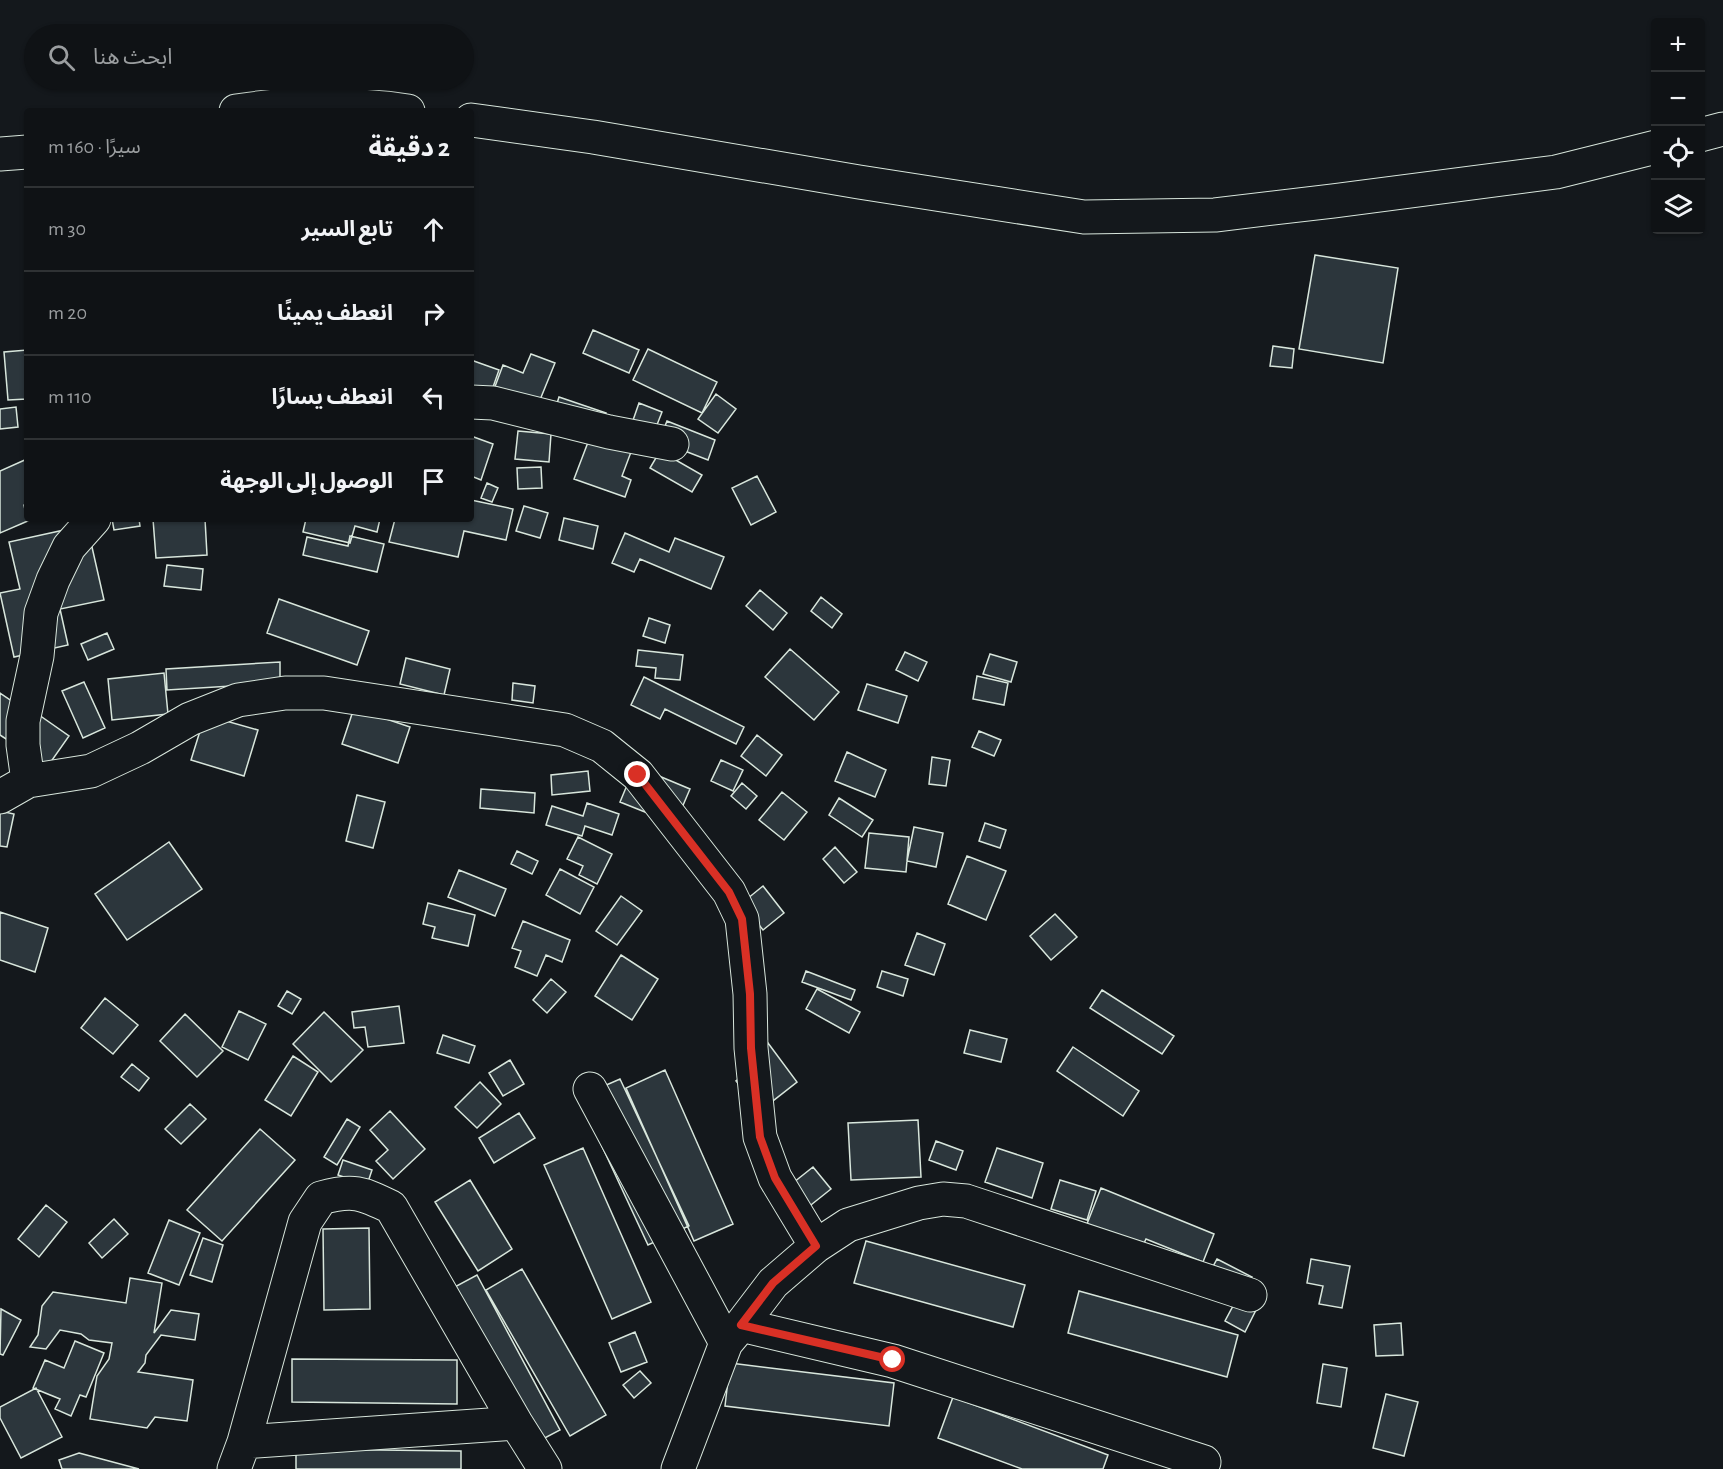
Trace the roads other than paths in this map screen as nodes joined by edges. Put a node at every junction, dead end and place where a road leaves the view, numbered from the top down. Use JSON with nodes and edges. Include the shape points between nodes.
{"nodes":[{"id":1,"x":254,"y":108,"type":"edge"},
{"id":2,"x":386,"y":108,"type":"edge"},
{"id":3,"x":474,"y":120,"type":"edge"},
{"id":4,"x":1723,"y":129,"type":"edge"},
{"id":5,"x":1705,"y":134,"type":"edge"},
{"id":6,"x":1651,"y":148,"type":"edge"},
{"id":7,"x":24,"y":152,"type":"edge"},
{"id":8,"x":0,"y":154,"type":"edge"},
{"id":9,"x":474,"y":402,"type":"edge"},
{"id":10,"x":672,"y":444,"type":"dead end"},
{"id":11,"x":91,"y":522,"type":"edge"},
{"id":12,"x":28,"y":781,"type":"junction"},
{"id":13,"x":0,"y":797,"type":"edge"},
{"id":14,"x":590,"y":1089,"type":"dead end"},
{"id":15,"x":816,"y":1246,"type":"junction"},
{"id":16,"x":1250,"y":1295,"type":"dead end"},
{"id":17,"x":734,"y":1334,"type":"junction"},
{"id":18,"x":516,"y":1423,"type":"junction"},
{"id":19,"x":239,"y":1455,"type":"edge"},
{"id":20,"x":1204,"y":1462,"type":"dead end"},
{"id":21,"x":545,"y":1469,"type":"edge"},
{"id":22,"x":678,"y":1469,"type":"edge"}],
"edges":[{"from":1,"to":2,"type":"street"},
{"from":3,"to":6,"type":"street","via":[[1084,217],[1215,215],[1556,172]]},
{"from":4,"to":5,"type":"street"},
{"from":7,"to":8,"type":"street"},
{"from":9,"to":10,"type":"street"},
{"from":11,"to":12,"type":"street","via":[[69,547],[42,613],[23,721]]},
{"from":12,"to":13,"type":"street"},
{"from":12,"to":15,"type":"street","via":[[92,771],[190,719],[238,700],[285,693],[324,693],[564,729],[602,746],[638,775],[729,892],[742,919],[760,1137],[775,1178]]},
{"from":14,"to":17,"type":"street"},
{"from":15,"to":16,"type":"street","via":[[848,1225],[919,1203],[966,1201]]},
{"from":15,"to":17,"type":"street","via":[[773,1283]]},
{"from":17,"to":20,"type":"street","via":[[893,1360]]},
{"from":17,"to":22,"type":"street"},
{"from":18,"to":19,"type":"street"},
{"from":18,"to":19,"type":"street","via":[[391,1207],[363,1193],[337,1193],[321,1198],[305,1222]]},
{"from":18,"to":21,"type":"street"}]}
